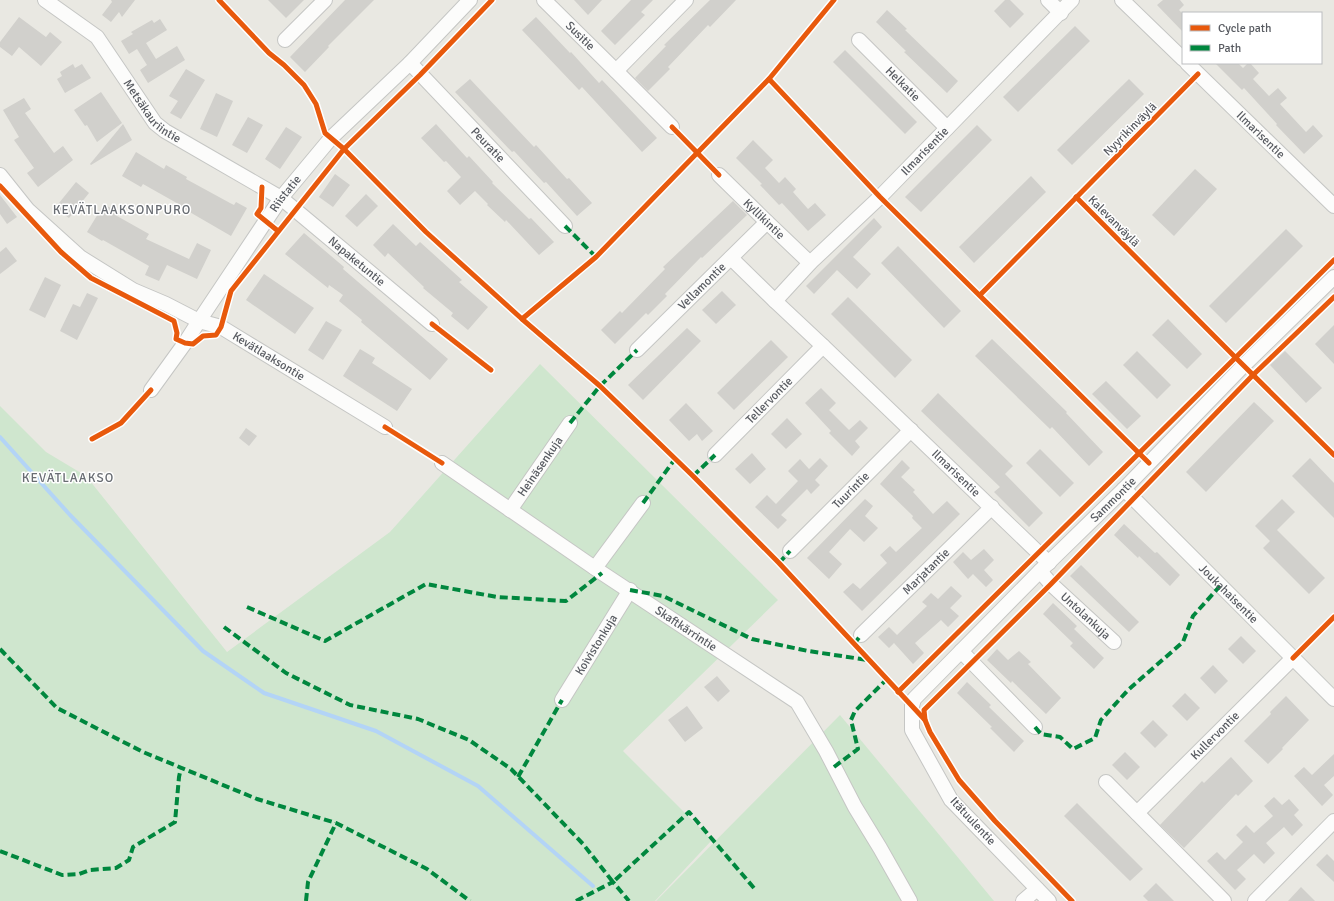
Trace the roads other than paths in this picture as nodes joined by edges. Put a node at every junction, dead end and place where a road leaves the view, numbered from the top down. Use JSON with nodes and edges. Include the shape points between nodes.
{"nodes":[{"id":1,"x":45,"y":0,"type":"edge"},
{"id":2,"x":325,"y":0,"type":"edge"},
{"id":3,"x":470,"y":0,"type":"edge"},
{"id":4,"x":544,"y":0,"type":"edge"},
{"id":5,"x":686,"y":0,"type":"edge"},
{"id":6,"x":1048,"y":0,"type":"edge"},
{"id":7,"x":1072,"y":0,"type":"edge"},
{"id":8,"x":1122,"y":0,"type":"edge"},
{"id":9,"x":1060,"y":13,"type":"junction"},
{"id":10,"x":285,"y":40,"type":"dead end"},
{"id":11,"x":859,"y":40,"type":"dead end"},
{"id":12,"x":1182,"y":58,"type":"edge"},
{"id":13,"x":410,"y":63,"type":"junction"},
{"id":14,"x":1188,"y":64,"type":"edge"},
{"id":15,"x":616,"y":71,"type":"junction"},
{"id":16,"x":672,"y":127,"type":"dead end"},
{"id":17,"x":947,"y":128,"type":"junction"},
{"id":18,"x":0,"y":175,"type":"edge"},
{"id":19,"x":719,"y":175,"type":"dead end"},
{"id":20,"x":281,"y":198,"type":"junction"},
{"id":21,"x":1334,"y":206,"type":"edge"},
{"id":22,"x":767,"y":222,"type":"junction"},
{"id":23,"x":565,"y":226,"type":"dead end"},
{"id":24,"x":731,"y":258,"type":"junction"},
{"id":25,"x":810,"y":263,"type":"junction"},
{"id":26,"x":1334,"y":277,"type":"edge"},
{"id":27,"x":775,"y":301,"type":"junction"},
{"id":28,"x":199,"y":321,"type":"junction"},
{"id":29,"x":432,"y":324,"type":"dead end"},
{"id":30,"x":823,"y":346,"type":"junction"},
{"id":31,"x":637,"y":350,"type":"dead end"},
{"id":32,"x":151,"y":390,"type":"dead end"},
{"id":33,"x":570,"y":423,"type":"dead end"},
{"id":34,"x":385,"y":427,"type":"dead end"},
{"id":35,"x":911,"y":430,"type":"junction"},
{"id":36,"x":715,"y":455,"type":"dead end"},
{"id":37,"x":442,"y":463,"type":"dead end"},
{"id":38,"x":1124,"y":489,"type":"junction"},
{"id":39,"x":643,"y":503,"type":"dead end"},
{"id":40,"x":992,"y":507,"type":"junction"},
{"id":41,"x":510,"y":510,"type":"junction"},
{"id":42,"x":790,"y":551,"type":"dead end"},
{"id":43,"x":1044,"y":567,"type":"junction"},
{"id":44,"x":595,"y":568,"type":"junction"},
{"id":45,"x":630,"y":590,"type":"junction"},
{"id":46,"x":861,"y":635,"type":"dead end"},
{"id":47,"x":1114,"y":642,"type":"dead end"},
{"id":48,"x":961,"y":651,"type":"junction"},
{"id":49,"x":1292,"y":658,"type":"junction"},
{"id":50,"x":1334,"y":699,"type":"edge"},
{"id":51,"x":562,"y":700,"type":"dead end"},
{"id":52,"x":1035,"y":727,"type":"dead end"},
{"id":53,"x":912,"y":730,"type":"joint"},
{"id":54,"x":1106,"y":782,"type":"dead end"},
{"id":55,"x":1137,"y":813,"type":"junction"},
{"id":56,"x":1334,"y":821,"type":"edge"},
{"id":57,"x":1037,"y":889,"type":"junction"},
{"id":58,"x":910,"y":901,"type":"edge"},
{"id":59,"x":1023,"y":901,"type":"edge"},
{"id":60,"x":1049,"y":901,"type":"edge"},
{"id":61,"x":1224,"y":901,"type":"edge"},
{"id":62,"x":1255,"y":901,"type":"edge"}],
"edges":[{"from":1,"to":20,"type":"street","name":"Metsäkauriintie","via":[[97,37],[155,123]]},
{"from":2,"to":10,"type":"street"},
{"from":3,"to":13,"type":"street","name":"Riistatie"},
{"from":4,"to":15,"type":"street","name":"Susitie"},
{"from":5,"to":15,"type":"street"},
{"from":6,"to":9,"type":"street"},
{"from":7,"to":9,"type":"street","name":"Ilmarisentie"},
{"from":8,"to":12,"type":"street"},
{"from":9,"to":17,"type":"street","name":"Ilmarisentie"},
{"from":11,"to":17,"type":"street","name":"Helkatie"},
{"from":13,"to":20,"type":"street","name":"Riistatie","via":[[331,138]]},
{"from":13,"to":23,"type":"street","name":"Peuratie"},
{"from":14,"to":21,"type":"street","name":"Ilmarisentie"},
{"from":15,"to":16,"type":"street","name":"Susitie"},
{"from":17,"to":25,"type":"street","name":"Ilmarisentie","via":[[880,197]]},
{"from":18,"to":28,"type":"street","name":"Kevätlaaksontie","via":[[28,210],[80,257],[134,290]]},
{"from":19,"to":22,"type":"street","name":"Kyllikintie"},
{"from":20,"to":28,"type":"street","name":"Riistatie"},
{"from":20,"to":29,"type":"street","name":"Napaketuntie"},
{"from":22,"to":24,"type":"street","name":"Vellamontie"},
{"from":22,"to":25,"type":"street","name":"Kyllikintie"},
{"from":24,"to":27,"type":"street","name":"Ilmarisentie"},
{"from":24,"to":31,"type":"street","name":"Vellamontie"},
{"from":25,"to":27,"type":"street","name":"Ilmarisentie"},
{"from":26,"to":38,"type":"street","name":"Sammontie","via":[[1243,366]]},
{"from":27,"to":30,"type":"street","name":"Ilmarisentie"},
{"from":28,"to":32,"type":"street","name":"Riistatie"},
{"from":28,"to":34,"type":"street","name":"Kevätlaaksontie","via":[[221,327]]},
{"from":30,"to":35,"type":"street","name":"Ilmarisentie"},
{"from":30,"to":36,"type":"street","name":"Tellervontie"},
{"from":33,"to":41,"type":"street","name":"Heinäsenkuja"},
{"from":35,"to":40,"type":"street","name":"Ilmarisentie"},
{"from":35,"to":42,"type":"street","name":"Tuurintie"},
{"from":37,"to":41,"type":"street","name":"Skaftkärrintie"},
{"from":38,"to":43,"type":"street","name":"Sammontie"},
{"from":38,"to":49,"type":"street","name":"Joukahaisentie"},
{"from":39,"to":44,"type":"street"},
{"from":40,"to":43,"type":"street","name":"Ilmarisentie"},
{"from":40,"to":46,"type":"street","name":"Marjatantie"},
{"from":41,"to":44,"type":"street","name":"Skaftkärrintie"},
{"from":43,"to":47,"type":"street","name":"Untolankuja","via":[[1051,584]]},
{"from":43,"to":48,"type":"street","name":"Sammontie"},
{"from":44,"to":45,"type":"street","name":"Skaftkärrintie"},
{"from":45,"to":51,"type":"street","name":"Koivistonkuja"},
{"from":45,"to":58,"type":"street","name":"Skaftkärrintie","via":[[797,702]]},
{"from":48,"to":52,"type":"street"},
{"from":48,"to":53,"type":"street","name":"Sammontie","via":[[914,699]]},
{"from":49,"to":50,"type":"street","name":"Joukahaisentie"},
{"from":49,"to":55,"type":"street","name":"Kullervontie"},
{"from":53,"to":57,"type":"street","name":"Itätuulentie","via":[[951,800]]},
{"from":54,"to":55,"type":"street"},
{"from":55,"to":61,"type":"street"},
{"from":56,"to":62,"type":"street"},
{"from":57,"to":59,"type":"street"},
{"from":57,"to":60,"type":"street","name":"Itätuulentie"}]}
